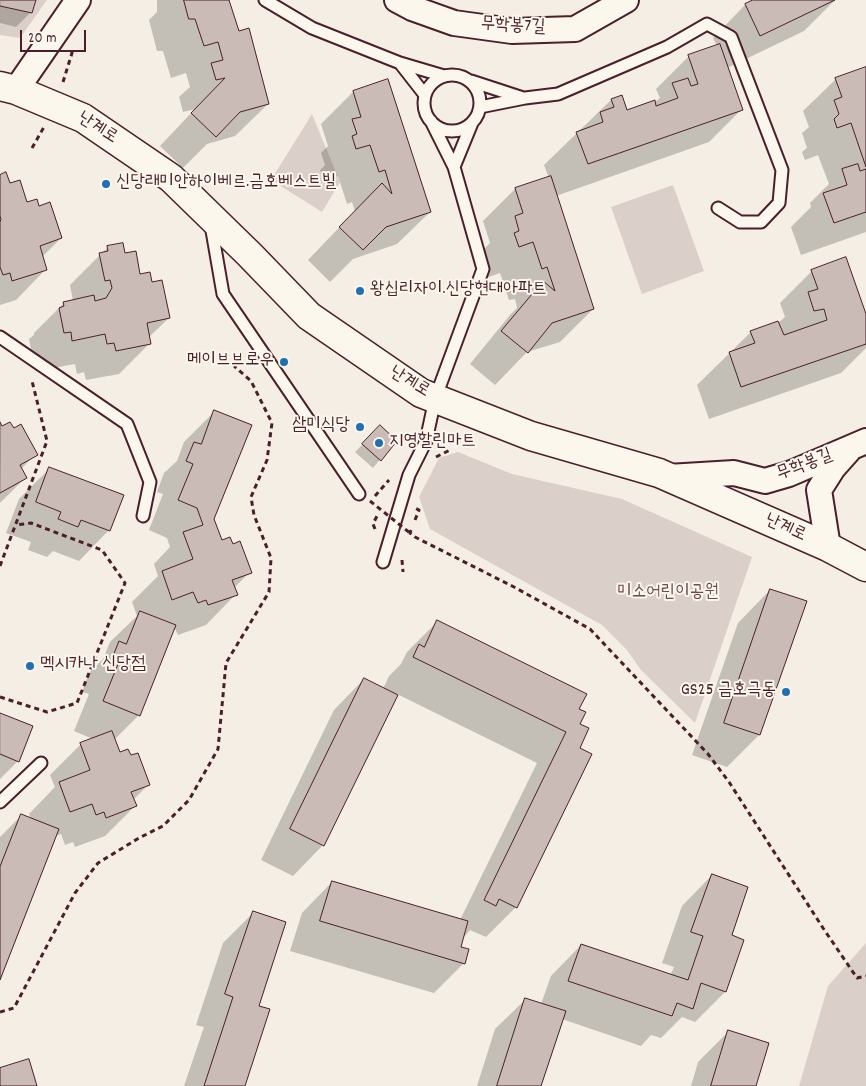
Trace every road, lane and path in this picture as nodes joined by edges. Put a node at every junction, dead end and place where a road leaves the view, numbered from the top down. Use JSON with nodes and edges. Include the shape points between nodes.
{"nodes":[{"id":1,"x":78,"y":0,"type":"edge"},
{"id":2,"x":265,"y":0,"type":"edge"},
{"id":3,"x":397,"y":0,"type":"edge"},
{"id":4,"x":626,"y":0,"type":"edge"},
{"id":5,"x":400,"y":63,"type":"junction"},
{"id":6,"x":444,"y":76,"type":"junction"},
{"id":7,"x":471,"y":81,"type":"junction"},
{"id":8,"x":8,"y":88,"type":"edge"},
{"id":9,"x":425,"y":95,"type":"junction"},
{"id":10,"x":525,"y":98,"type":"junction"},
{"id":11,"x":480,"y":107,"type":"junction"},
{"id":12,"x":431,"y":121,"type":"junction"},
{"id":13,"x":472,"y":123,"type":"junction"},
{"id":14,"x":454,"y":167,"type":"junction"},
{"id":15,"x":718,"y":208,"type":"dead end"},
{"id":16,"x":210,"y":216,"type":"junction"},
{"id":17,"x":0,"y":337,"type":"edge"},
{"id":18,"x":234,"y":366,"type":"dead end"},
{"id":19,"x":32,"y":381,"type":"dead end"},
{"id":20,"x":435,"y":399,"type":"junction"},
{"id":21,"x":859,"y":444,"type":"edge"},
{"id":22,"x":392,"y":476,"type":"dead end"},
{"id":23,"x":668,"y":477,"type":"junction"},
{"id":24,"x":359,"y":494,"type":"dead end"},
{"id":25,"x":143,"y":516,"type":"dead end"},
{"id":26,"x":16,"y":525,"type":"junction"},
{"id":27,"x":828,"y":548,"type":"junction"},
{"id":28,"x":383,"y":562,"type":"dead end"},
{"id":29,"x":0,"y":566,"type":"edge"},
{"id":30,"x":866,"y":567,"type":"edge"},
{"id":31,"x":0,"y":697,"type":"edge"},
{"id":32,"x":41,"y":763,"type":"dead end"},
{"id":33,"x":0,"y":802,"type":"edge"},
{"id":34,"x":866,"y":976,"type":"edge"},
{"id":35,"x":0,"y":1012,"type":"edge"}],
"edges":[{"from":1,"to":8,"type":"street","name":"난계로"},
{"from":2,"to":5,"type":"lane","via":[[312,28]]},
{"from":3,"to":4,"type":"street","name":"무학봉7길","via":[[454,22],[512,31],[575,29]]},
{"from":5,"to":6,"type":"lane"},
{"from":5,"to":9,"type":"lane"},
{"from":6,"to":7,"type":"lane","via":[[454,74]]},
{"from":6,"to":9,"type":"lane","via":[[429,86]]},
{"from":7,"to":10,"type":"lane"},
{"from":7,"to":11,"type":"lane","via":[[477,89]]},
{"from":8,"to":16,"type":"main road","name":"난계로","via":[[83,118],[171,178]]},
{"from":9,"to":12,"type":"lane","via":[[426,113]]},
{"from":10,"to":11,"type":"lane"},
{"from":10,"to":15,"type":"lane","via":[[558,94],[667,47],[706,24],[731,37],[782,170],[779,203],[761,222],[740,222]]},
{"from":11,"to":13,"type":"lane"},
{"from":12,"to":13,"type":"lane","via":[[438,127],[456,131]]},
{"from":12,"to":14,"type":"lane"},
{"from":13,"to":14,"type":"lane"},
{"from":14,"to":20,"type":"lane","via":[[483,269]]},
{"from":16,"to":20,"type":"main road","name":"난계로","via":[[309,316],[421,393]]},
{"from":16,"to":24,"type":"lane","via":[[222,294]]},
{"from":17,"to":25,"type":"lane","via":[[127,424],[150,482]]},
{"from":18,"to":35,"type":"path","via":[[251,382],[272,422],[267,460],[251,496],[254,515],[271,558],[268,592],[226,663],[218,749],[188,800],[163,826],[98,863],[75,893],[14,1008]]},
{"from":19,"to":26,"type":"path","via":[[48,441]]},
{"from":20,"to":23,"type":"main road","name":"난계로","via":[[531,436]]},
{"from":20,"to":28,"type":"lane","via":[[426,441],[409,475]]},
{"from":21,"to":23,"type":"street","name":"무학봉길","via":[[790,474],[765,481],[734,473]]},
{"from":21,"to":27,"type":"street","name":"무학봉길","via":[[833,468],[819,490]]},
{"from":22,"to":34,"type":"path","bridge":true,"via":[[370,501],[415,537],[590,629],[708,754],[857,978]]},
{"from":23,"to":27,"type":"main road","name":"난계로"},
{"from":26,"to":29,"type":"path"},
{"from":26,"to":31,"type":"path","via":[[31,523],[102,550],[125,582],[77,703],[47,712]]},
{"from":27,"to":30,"type":"main road","name":"난계로"},
{"from":32,"to":33,"type":"lane"}]}
